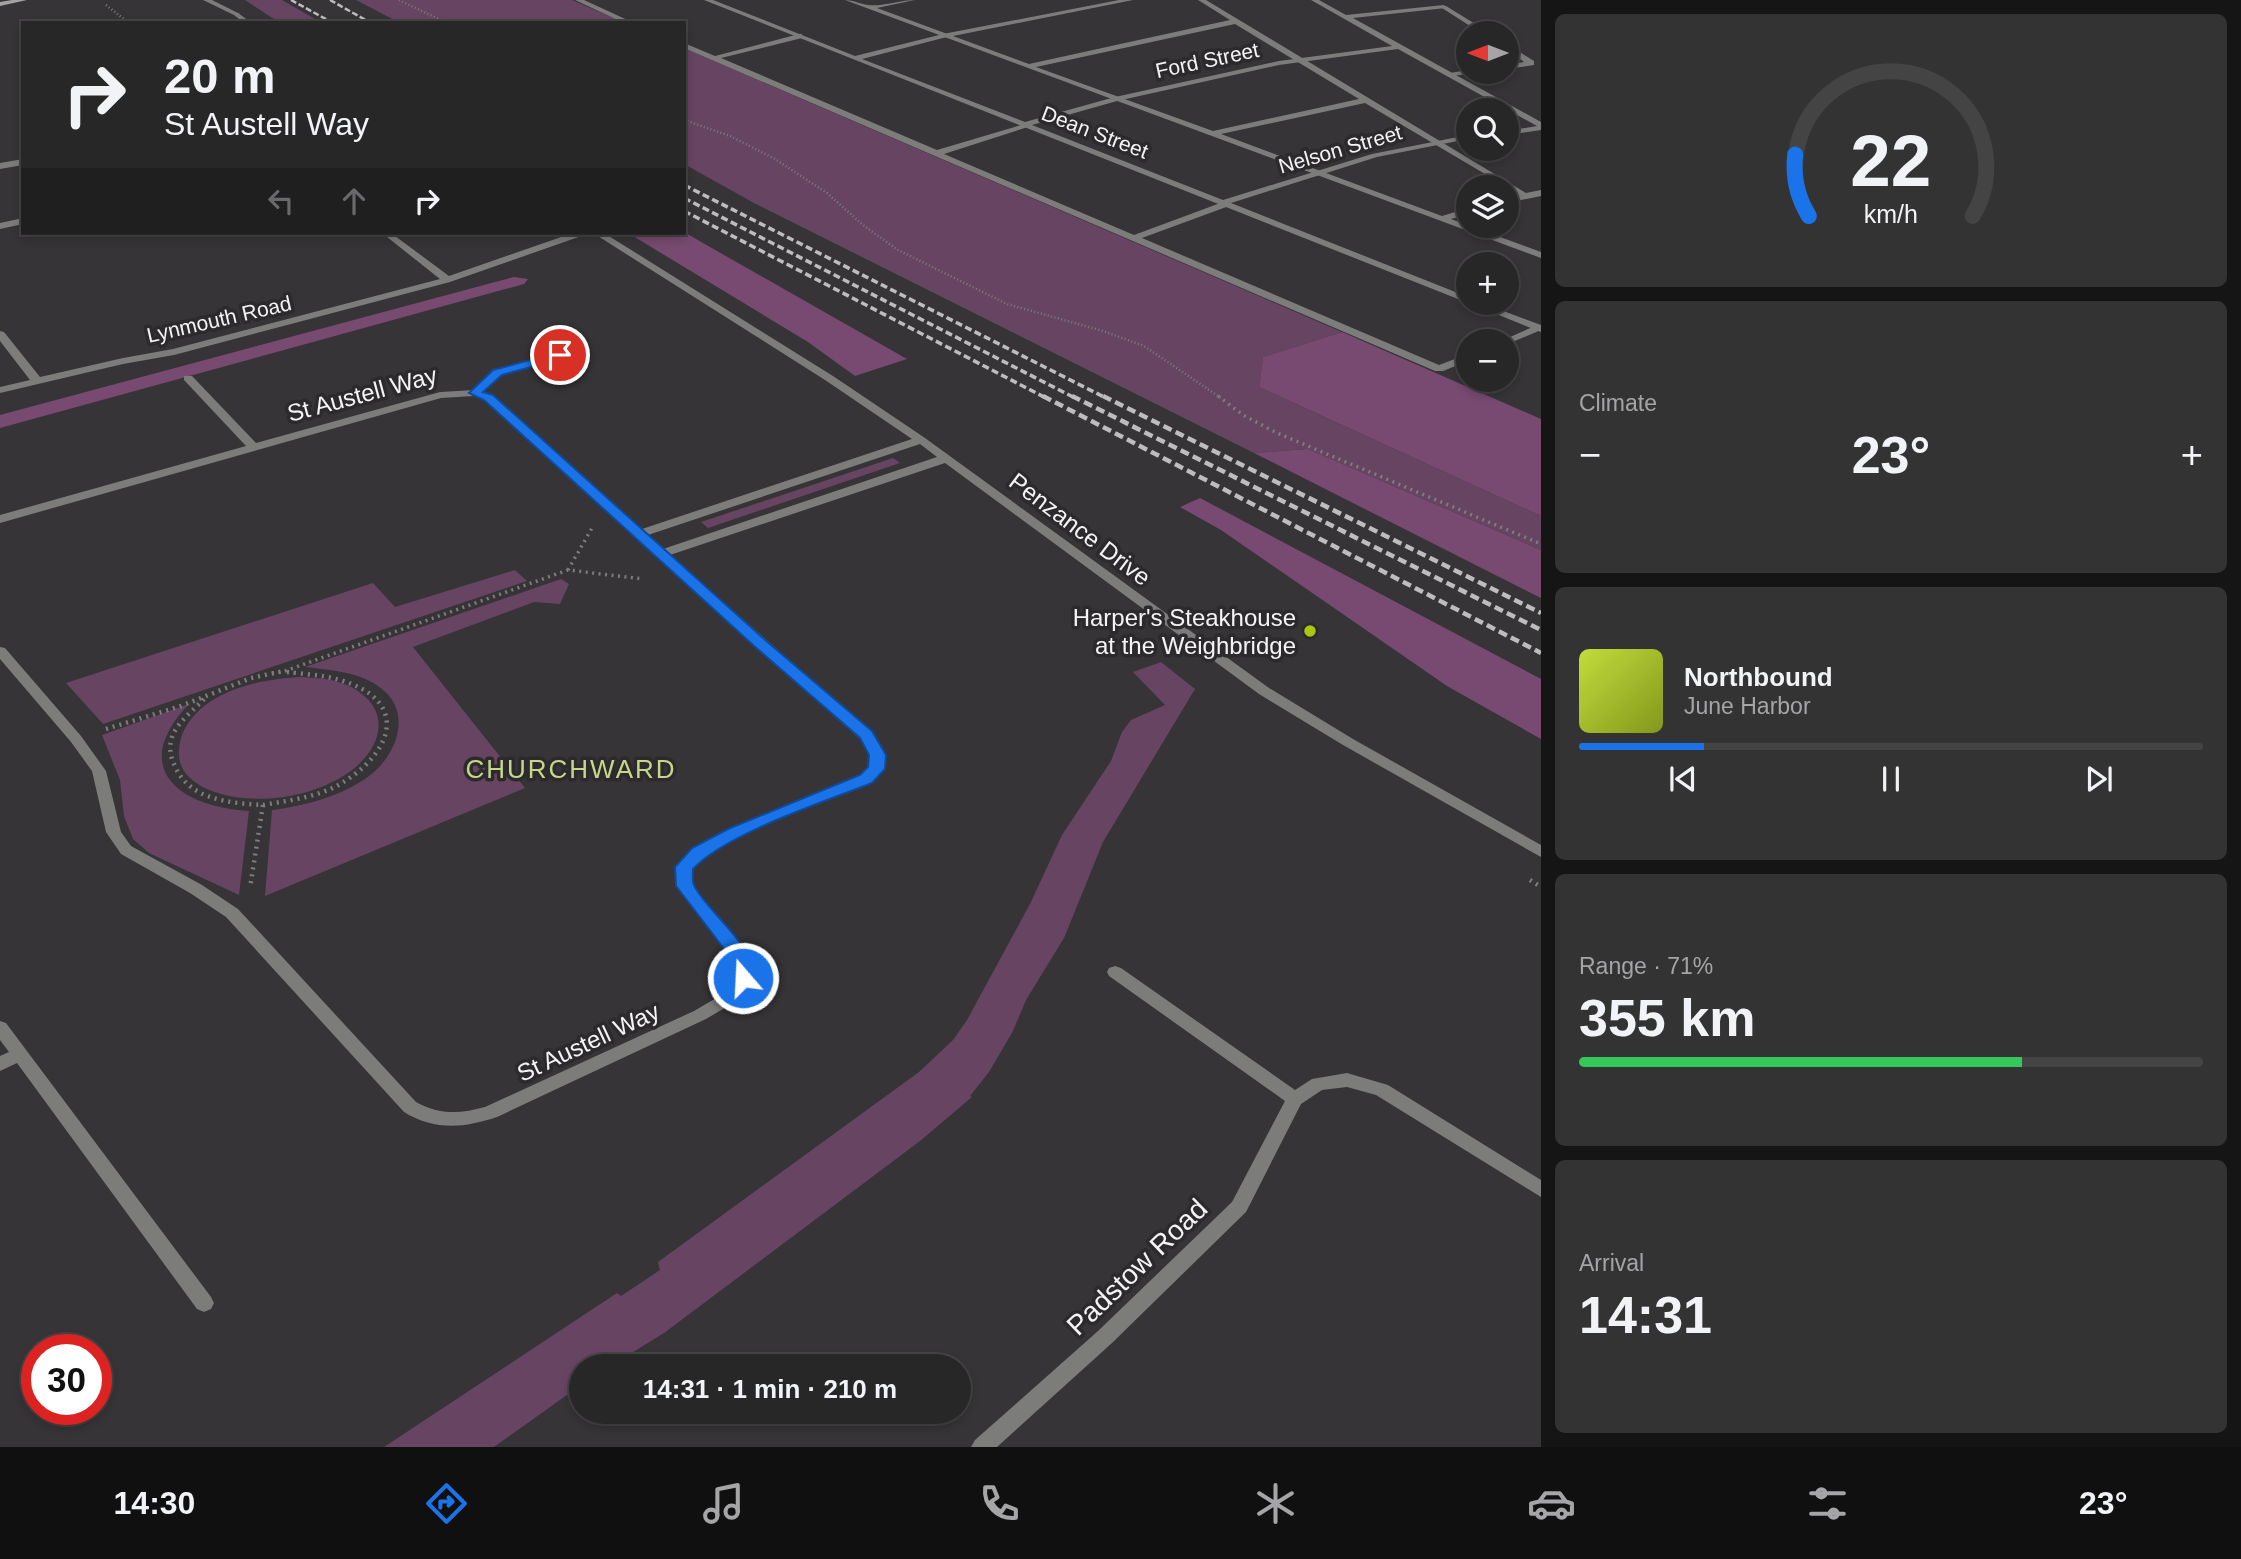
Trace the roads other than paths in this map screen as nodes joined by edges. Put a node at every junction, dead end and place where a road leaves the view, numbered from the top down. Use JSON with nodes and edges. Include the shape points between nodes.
{"nodes":[{"id":1,"x":24,"y":0,"type":"edge"},
{"id":2,"x":206,"y":0,"type":"edge"},
{"id":3,"x":224,"y":0,"type":"edge"},
{"id":4,"x":578,"y":0,"type":"edge"},
{"id":5,"x":724,"y":0,"type":"edge"},
{"id":6,"x":848,"y":0,"type":"edge"},
{"id":7,"x":912,"y":0,"type":"edge"},
{"id":8,"x":1130,"y":0,"type":"edge"},
{"id":9,"x":1201,"y":0,"type":"edge"},
{"id":10,"x":1314,"y":0,"type":"edge"},
{"id":11,"x":711,"y":1,"type":"edge"},
{"id":12,"x":1408,"y":2,"type":"dead end"},
{"id":13,"x":0,"y":4,"type":"edge"},
{"id":14,"x":869,"y":8,"type":"junction"},
{"id":15,"x":1422,"y":9,"type":"junction"},
{"id":16,"x":236,"y":14,"type":"junction"},
{"id":17,"x":1345,"y":18,"type":"junction"},
{"id":18,"x":247,"y":21,"type":"edge"},
{"id":19,"x":626,"y":21,"type":"edge"},
{"id":20,"x":1237,"y":21,"type":"junction"},
{"id":21,"x":1467,"y":21,"type":"edge"},
{"id":22,"x":799,"y":36,"type":"junction"},
{"id":23,"x":943,"y":36,"type":"junction"},
{"id":24,"x":686,"y":46,"type":"edge"},
{"id":25,"x":1399,"y":47,"type":"junction"},
{"id":26,"x":1519,"y":54,"type":"edge"},
{"id":27,"x":714,"y":58,"type":"junction"},
{"id":28,"x":856,"y":58,"type":"junction"},
{"id":29,"x":1299,"y":59,"type":"junction"},
{"id":30,"x":1519,"y":65,"type":"edge"},
{"id":31,"x":1027,"y":66,"type":"junction"},
{"id":32,"x":1456,"y":73,"type":"edge"},
{"id":33,"x":1448,"y":74,"type":"junction"},
{"id":34,"x":1115,"y":99,"type":"junction"},
{"id":35,"x":1368,"y":100,"type":"junction"},
{"id":36,"x":1025,"y":125,"type":"junction"},
{"id":37,"x":1541,"y":126,"type":"edge"},
{"id":38,"x":1519,"y":130,"type":"edge"},
{"id":39,"x":1211,"y":134,"type":"junction"},
{"id":40,"x":1456,"y":139,"type":"edge"},
{"id":41,"x":1437,"y":142,"type":"junction"},
{"id":42,"x":937,"y":153,"type":"junction"},
{"id":43,"x":21,"y":162,"type":"edge"},
{"id":44,"x":0,"y":166,"type":"edge"},
{"id":45,"x":1312,"y":172,"type":"junction"},
{"id":46,"x":1541,"y":193,"type":"edge"},
{"id":47,"x":1524,"y":196,"type":"junction"},
{"id":48,"x":1519,"y":197,"type":"edge"},
{"id":49,"x":1225,"y":204,"type":"junction"},
{"id":50,"x":1456,"y":214,"type":"edge"},
{"id":51,"x":1440,"y":219,"type":"junction"},
{"id":52,"x":21,"y":221,"type":"edge"},
{"id":53,"x":0,"y":226,"type":"edge"},
{"id":54,"x":389,"y":235,"type":"edge"},
{"id":55,"x":578,"y":235,"type":"edge"},
{"id":56,"x":601,"y":235,"type":"edge"},
{"id":57,"x":1133,"y":238,"type":"junction"},
{"id":58,"x":1541,"y":255,"type":"edge"},
{"id":59,"x":447,"y":280,"type":"junction"},
{"id":60,"x":1456,"y":295,"type":"edge"},
{"id":61,"x":1504,"y":315,"type":"edge"},
{"id":62,"x":1539,"y":329,"type":"edge"},
{"id":63,"x":0,"y":334,"type":"edge"},
{"id":64,"x":1519,"y":336,"type":"edge"},
{"id":65,"x":570,"y":354,"type":"dead end"},
{"id":66,"x":1456,"y":362,"type":"edge"},
{"id":67,"x":188,"y":378,"type":"dead end"},
{"id":68,"x":37,"y":381,"type":"junction"},
{"id":69,"x":0,"y":390,"type":"edge"},
{"id":70,"x":475,"y":393,"type":"junction"},
{"id":71,"x":921,"y":440,"type":"junction"},
{"id":72,"x":253,"y":447,"type":"junction"},
{"id":73,"x":947,"y":458,"type":"junction"},
{"id":74,"x":0,"y":519,"type":"edge"},
{"id":75,"x":640,"y":534,"type":"junction"},
{"id":76,"x":662,"y":554,"type":"junction"},
{"id":77,"x":0,"y":651,"type":"edge"},
{"id":78,"x":1541,"y":852,"type":"edge"},
{"id":79,"x":1115,"y":972,"type":"dead end"},
{"id":80,"x":0,"y":1027,"type":"edge"},
{"id":81,"x":20,"y":1054,"type":"junction"},
{"id":82,"x":0,"y":1064,"type":"edge"},
{"id":83,"x":1295,"y":1100,"type":"junction"},
{"id":84,"x":1541,"y":1189,"type":"edge"},
{"id":85,"x":204,"y":1303,"type":"dead end"},
{"id":86,"x":982,"y":1447,"type":"edge"}],
"edges":[{"from":1,"to":13,"type":"main road"},
{"from":2,"to":16,"type":"street"},
{"from":3,"to":16,"type":"street","via":[[234,6]]},
{"from":4,"to":19,"type":"street"},
{"from":5,"to":11,"type":"street"},
{"from":6,"to":14,"type":"street"},
{"from":7,"to":14,"type":"street"},
{"from":8,"to":23,"type":"street"},
{"from":9,"to":20,"type":"street"},
{"from":10,"to":17,"type":"street"},
{"from":11,"to":22,"type":"street","name":"Dean Street"},
{"from":12,"to":15,"type":"street"},
{"from":14,"to":23,"type":"street"},
{"from":15,"to":17,"type":"street"},
{"from":15,"to":21,"type":"street","via":[[1444,7]]},
{"from":16,"to":18,"type":"street"},
{"from":17,"to":25,"type":"street"},
{"from":20,"to":29,"type":"street"},
{"from":20,"to":31,"type":"street"},
{"from":22,"to":27,"type":"street"},
{"from":22,"to":28,"type":"street","name":"Dean Street"},
{"from":23,"to":28,"type":"street"},
{"from":23,"to":31,"type":"street"},
{"from":24,"to":27,"type":"street"},
{"from":25,"to":29,"type":"street","name":"Ford Street"},
{"from":25,"to":33,"type":"street"},
{"from":26,"to":30,"type":"street","via":[[1531,63]]},
{"from":27,"to":42,"type":"street"},
{"from":28,"to":36,"type":"street","name":"Dean Street"},
{"from":29,"to":34,"type":"street","name":"Ford Street"},
{"from":29,"to":35,"type":"street"},
{"from":31,"to":34,"type":"street"},
{"from":32,"to":33,"type":"street"},
{"from":33,"to":37,"type":"street"},
{"from":34,"to":36,"type":"street","name":"Ford Street"},
{"from":34,"to":39,"type":"street"},
{"from":35,"to":39,"type":"street"},
{"from":35,"to":41,"type":"street"},
{"from":36,"to":42,"type":"street","name":"Ford Street"},
{"from":36,"to":49,"type":"street","name":"Dean Street"},
{"from":37,"to":38,"type":"street"},
{"from":39,"to":45,"type":"street"},
{"from":40,"to":41,"type":"street","name":"Nelson Street"},
{"from":41,"to":45,"type":"street","name":"Nelson Street"},
{"from":41,"to":47,"type":"street"},
{"from":42,"to":57,"type":"street"},
{"from":43,"to":44,"type":"street"},
{"from":45,"to":49,"type":"street","name":"Nelson Street"},
{"from":45,"to":51,"type":"street"},
{"from":46,"to":47,"type":"street"},
{"from":47,"to":48,"type":"street"},
{"from":49,"to":57,"type":"street","name":"Nelson Street"},
{"from":49,"to":60,"type":"street","name":"Dean Street"},
{"from":50,"to":51,"type":"street"},
{"from":51,"to":58,"type":"street"},
{"from":52,"to":53,"type":"street"},
{"from":54,"to":59,"type":"street"},
{"from":55,"to":59,"type":"street","name":"Lynmouth Road"},
{"from":56,"to":71,"type":"street","name":"Penzance Drive"},
{"from":57,"to":66,"type":"street","via":[[1439,369]]},
{"from":59,"to":68,"type":"street","name":"Lynmouth Road","via":[[174,352]]},
{"from":61,"to":62,"type":"street"},
{"from":62,"to":64,"type":"street"},
{"from":63,"to":68,"type":"street"},
{"from":65,"to":70,"type":"street","via":[[498,372]]},
{"from":67,"to":72,"type":"street"},
{"from":68,"to":69,"type":"street","name":"Lynmouth Road"},
{"from":70,"to":72,"type":"street","name":"St Austell Way","via":[[440,395]]},
{"from":70,"to":75,"type":"street","name":"St Austell Way","via":[[489,398]]},
{"from":71,"to":73,"type":"street","name":"Penzance Drive"},
{"from":71,"to":75,"type":"street"},
{"from":72,"to":74,"type":"street","name":"St Austell Way"},
{"from":73,"to":76,"type":"street"},
{"from":73,"to":78,"type":"street","name":"Penzance Drive","via":[[1264,691]]},
{"from":75,"to":76,"type":"street","name":"St Austell Way"},
{"from":76,"to":77,"type":"street","name":"St Austell Way","via":[[866,735],[878,755],[876,769],[866,779],[734,833],[698,852],[684,867],[685,886],[740,958],[743,978],[734,995],[491,1112],[461,1120],[434,1119],[410,1107],[245,924],[196,889],[126,850],[114,832],[99,771]]},
{"from":79,"to":83,"type":"street"},
{"from":80,"to":81,"type":"street"},
{"from":81,"to":82,"type":"street"},
{"from":81,"to":85,"type":"street"},
{"from":83,"to":84,"type":"street","via":[[1318,1084],[1347,1080],[1382,1090]]},
{"from":83,"to":86,"type":"street","name":"Padstow Road","via":[[1239,1207],[1105,1337]]}]}
